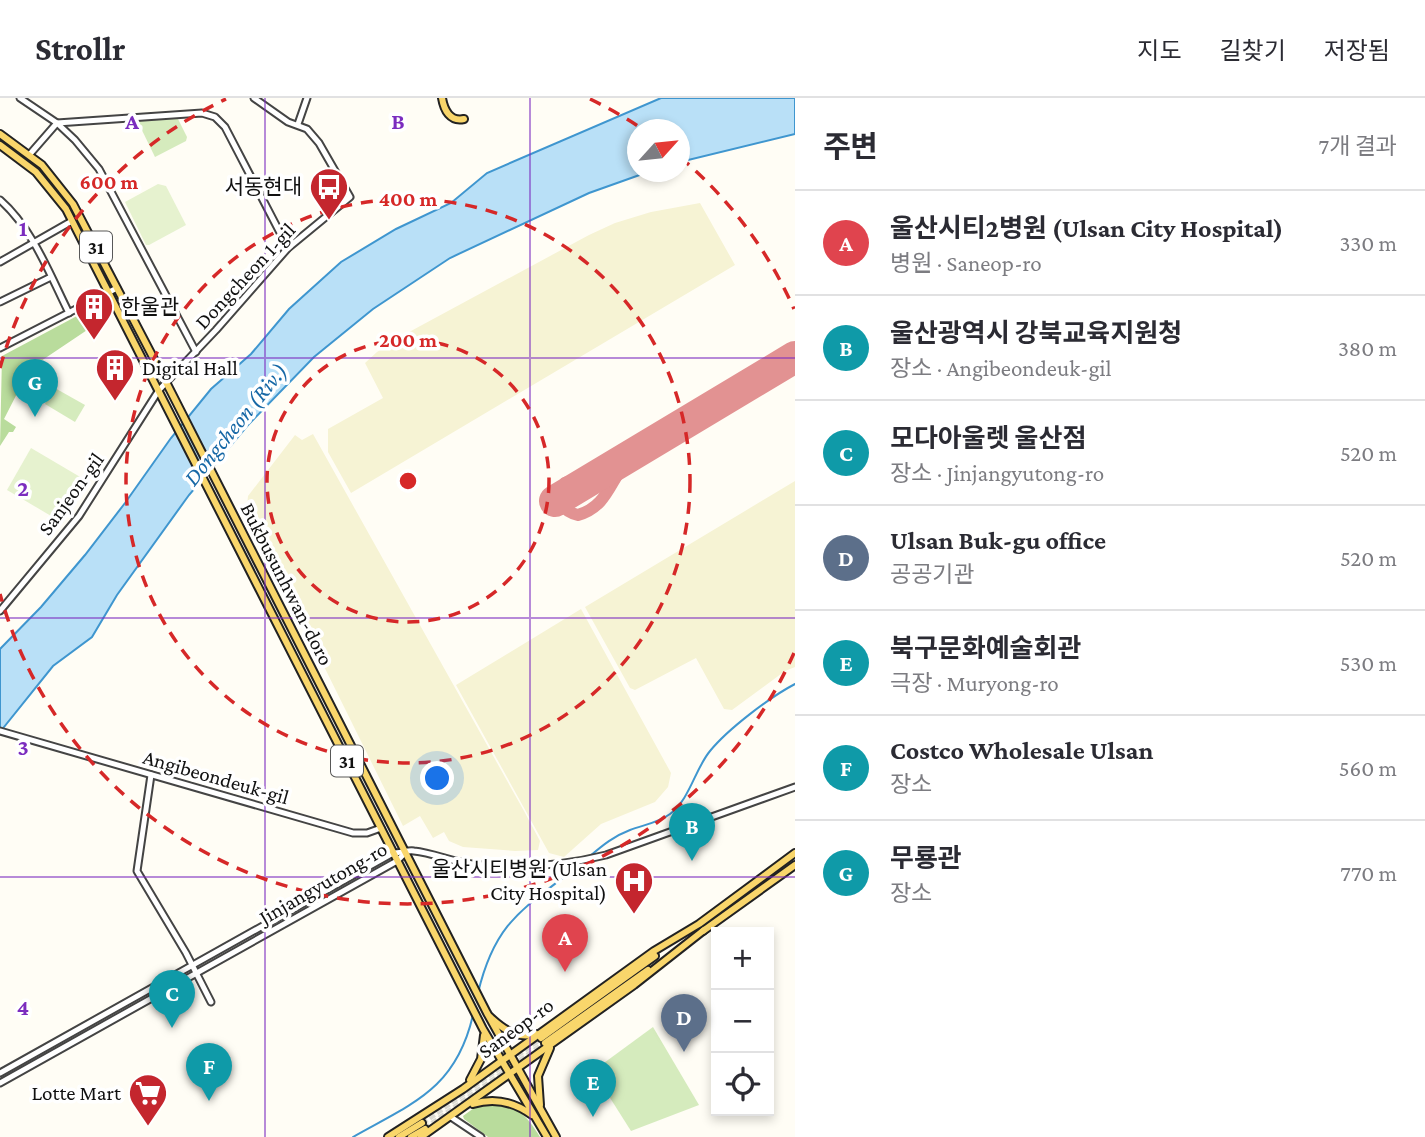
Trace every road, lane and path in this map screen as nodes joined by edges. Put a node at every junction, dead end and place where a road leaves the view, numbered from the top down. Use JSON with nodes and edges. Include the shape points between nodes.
{"nodes":[{"id":1,"x":20,"y":98,"type":"edge"},
{"id":2,"x":254,"y":98,"type":"edge"},
{"id":3,"x":307,"y":98,"type":"edge"},
{"id":4,"x":442,"y":98,"type":"edge"},
{"id":5,"x":464,"y":119,"type":"dead end"},
{"id":6,"x":57,"y":123,"type":"junction"},
{"id":7,"x":298,"y":124,"type":"junction"},
{"id":8,"x":0,"y":134,"type":"edge"},
{"id":9,"x":0,"y":145,"type":"edge"},
{"id":10,"x":30,"y":154,"type":"junction"},
{"id":11,"x":0,"y":200,"type":"edge"},
{"id":12,"x":72,"y":221,"type":"junction"},
{"id":13,"x":33,"y":242,"type":"junction"},
{"id":14,"x":288,"y":248,"type":"junction"},
{"id":15,"x":0,"y":262,"type":"edge"},
{"id":16,"x":51,"y":276,"type":"junction"},
{"id":17,"x":117,"y":288,"type":"junction"},
{"id":18,"x":109,"y":293,"type":"junction"},
{"id":19,"x":0,"y":302,"type":"edge"},
{"id":20,"x":69,"y":313,"type":"junction"},
{"id":21,"x":0,"y":348,"type":"edge"},
{"id":22,"x":196,"y":352,"type":"junction"},
{"id":23,"x":166,"y":382,"type":"junction"},
{"id":24,"x":159,"y":390,"type":"junction"},
{"id":25,"x":0,"y":611,"type":"edge"},
{"id":26,"x":0,"y":731,"type":"edge"},
{"id":27,"x":151,"y":775,"type":"junction"},
{"id":28,"x":795,"y":787,"type":"edge"},
{"id":29,"x":381,"y":828,"type":"junction"},
{"id":30,"x":393,"y":853,"type":"junction"},
{"id":31,"x":405,"y":853,"type":"junction"},
{"id":32,"x":795,"y":853,"type":"edge"},
{"id":33,"x":397,"y":861,"type":"junction"},
{"id":34,"x":795,"y":865,"type":"edge"},
{"id":35,"x":704,"y":930,"type":"junction"},
{"id":36,"x":192,"y":965,"type":"junction"},
{"id":37,"x":196,"y":974,"type":"junction"},
{"id":38,"x":211,"y":1002,"type":"dead end"},
{"id":39,"x":486,"y":1011,"type":"junction"},
{"id":40,"x":482,"y":1027,"type":"junction"},
{"id":41,"x":543,"y":1038,"type":"junction"},
{"id":42,"x":555,"y":1043,"type":"junction"},
{"id":43,"x":509,"y":1055,"type":"junction"},
{"id":44,"x":500,"y":1061,"type":"junction"},
{"id":45,"x":518,"y":1070,"type":"junction"},
{"id":46,"x":0,"y":1073,"type":"edge"},
{"id":47,"x":509,"y":1076,"type":"junction"},
{"id":48,"x":0,"y":1083,"type":"edge"},
{"id":49,"x":463,"y":1089,"type":"junction"},
{"id":50,"x":465,"y":1107,"type":"junction"},
{"id":51,"x":541,"y":1110,"type":"junction"},
{"id":52,"x":451,"y":1117,"type":"junction"},
{"id":53,"x":536,"y":1119,"type":"junction"},
{"id":54,"x":388,"y":1137,"type":"edge"},
{"id":55,"x":399,"y":1137,"type":"edge"},
{"id":56,"x":411,"y":1137,"type":"edge"},
{"id":57,"x":421,"y":1137,"type":"edge"},
{"id":58,"x":481,"y":1137,"type":"edge"},
{"id":59,"x":547,"y":1137,"type":"edge"},
{"id":60,"x":556,"y":1137,"type":"edge"}],
"edges":[{"from":1,"to":6,"type":"street"},
{"from":2,"to":7,"type":"street"},
{"from":3,"to":7,"type":"street"},
{"from":4,"to":5,"type":"main road","via":[[449,116]]},
{"from":6,"to":10,"type":"street"},
{"from":6,"to":14,"type":"street","via":[[209,114],[225,127]]},
{"from":6,"to":22,"type":"street","via":[[105,177]]},
{"from":7,"to":14,"type":"street","name":"Dongcheon 1-gil","via":[[319,143],[350,197]]},
{"from":8,"to":10,"type":"main road","name":"Bukbusunhwan-doro","number":"31"},
{"from":9,"to":12,"type":"main road","name":"Bukbusunhwan-doro","number":"31","via":[[41,178]]},
{"from":10,"to":17,"type":"main road","name":"Bukbusunhwan-doro","number":"31","via":[[73,204]]},
{"from":11,"to":13,"type":"street"},
{"from":12,"to":13,"type":"street"},
{"from":12,"to":18,"type":"main road","name":"Bukbusunhwan-doro","number":"31"},
{"from":13,"to":15,"type":"street"},
{"from":13,"to":16,"type":"street"},
{"from":14,"to":22,"type":"street","name":"Dongcheon 1-gil"},
{"from":16,"to":19,"type":"street"},
{"from":16,"to":20,"type":"street"},
{"from":17,"to":18,"type":"street"},
{"from":17,"to":23,"type":"main road","name":"Bukbusunhwan-doro","number":"31"},
{"from":18,"to":20,"type":"street"},
{"from":18,"to":24,"type":"main road","name":"Bukbusunhwan-doro","number":"31"},
{"from":20,"to":21,"type":"street"},
{"from":22,"to":23,"type":"street","name":"Dongcheon 1-gil"},
{"from":23,"to":24,"type":"street","name":"Dongcheon 1-gil"},
{"from":23,"to":31,"type":"main road","name":"Bukbusunhwan-doro","number":"31"},
{"from":24,"to":25,"type":"street","name":"Sanjeon-gil","via":[[79,516]]},
{"from":24,"to":29,"type":"main road","name":"Bukbusunhwan-doro","number":"31"},
{"from":26,"to":27,"type":"street","name":"Angibeondeuk-gil"},
{"from":27,"to":29,"type":"street","name":"Angibeondeuk-gil","via":[[353,833]]},
{"from":27,"to":36,"type":"street","via":[[137,871]]},
{"from":28,"to":31,"type":"street","via":[[606,855],[564,864],[484,865]]},
{"from":29,"to":30,"type":"main road","name":"Bukbusunhwan-doro","number":"31"},
{"from":30,"to":31,"type":"street","name":"Jinjangyutong-ro"},
{"from":30,"to":33,"type":"main road","name":"Bukbusunhwan-doro","number":"31"},
{"from":30,"to":36,"type":"street","name":"Jinjangyutong-ro"},
{"from":31,"to":33,"type":"street","name":"Jinjangyutong-ro"},
{"from":31,"to":39,"type":"main road","name":"Bukbusunhwan-doro","number":"31"},
{"from":32,"to":41,"type":"main road","name":"Saneop-ro","via":[[699,924],[654,951]]},
{"from":33,"to":37,"type":"street","name":"Jinjangyutong-ro"},
{"from":33,"to":40,"type":"main road","name":"Bukbusunhwan-doro","number":"31"},
{"from":34,"to":35,"type":"main road","name":"Saneop-ro"},
{"from":35,"to":41,"type":"main road","name":"Saneop-ro"},
{"from":35,"to":42,"type":"main road","name":"Saneop-ro"},
{"from":36,"to":37,"type":"street"},
{"from":36,"to":46,"type":"street","name":"Jinjangyutong-ro"},
{"from":37,"to":38,"type":"street"},
{"from":37,"to":48,"type":"street","name":"Jinjangyutong-ro"},
{"from":39,"to":41,"type":"main road","via":[[504,1029]]},
{"from":39,"to":43,"type":"main road","name":"Bukbusunhwan-doro","number":"31"},
{"from":40,"to":44,"type":"main road","name":"Bukbusunhwan-doro"},
{"from":40,"to":49,"type":"main road","via":[[481,1059]]},
{"from":41,"to":43,"type":"main road","name":"Saneop-ro"},
{"from":42,"to":45,"type":"main road","name":"Saneop-ro"},
{"from":42,"to":51,"type":"main road","via":[[538,1076]]},
{"from":43,"to":44,"type":"main road","name":"Saneop-ro"},
{"from":43,"to":45,"type":"main road","name":"Bukbusunhwan-doro","number":"31"},
{"from":44,"to":47,"type":"main road","name":"Bukbusunhwan-doro"},
{"from":44,"to":49,"type":"main road","name":"Saneop-ro"},
{"from":45,"to":47,"type":"main road","name":"Saneop-ro"},
{"from":45,"to":51,"type":"main road","number":"31"},
{"from":47,"to":50,"type":"main road","name":"Saneop-ro"},
{"from":47,"to":53,"type":"main road","name":"Bukbusunhwan-doro"},
{"from":49,"to":54,"type":"main road","name":"Saneop-ro"},
{"from":50,"to":52,"type":"main road","name":"Saneop-ro"},
{"from":50,"to":53,"type":"main road","via":[[501,1101]]},
{"from":51,"to":60,"type":"main road","number":"31"},
{"from":52,"to":57,"type":"main road","name":"Saneop-ro"},
{"from":52,"to":58,"type":"street"},
{"from":53,"to":59,"type":"main road","name":"Bukbusunhwan-doro"},
{"from":55,"to":56,"type":"main road","via":[[423,1126]]}]}
